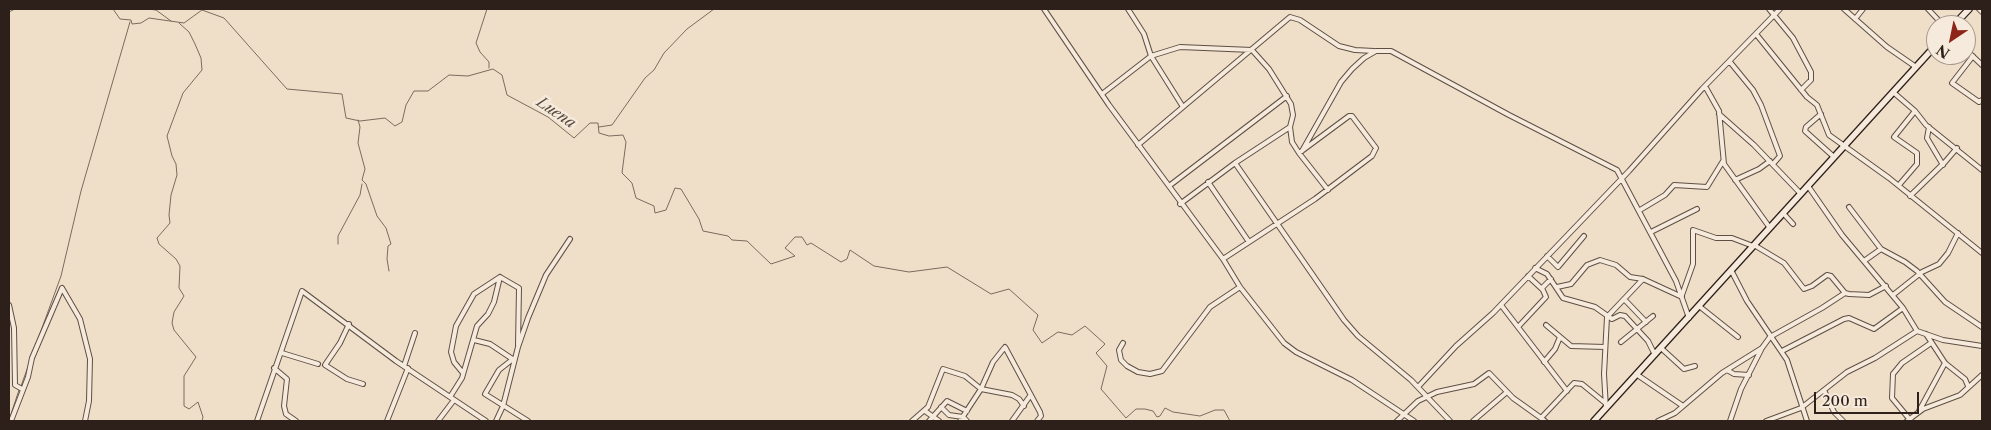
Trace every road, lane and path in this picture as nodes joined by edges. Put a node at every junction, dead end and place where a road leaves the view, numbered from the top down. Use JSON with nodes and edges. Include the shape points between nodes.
{"nodes":[{"id":1,"x":1044,"y":9,"type":"edge"},
{"id":2,"x":1128,"y":9,"type":"edge"},
{"id":3,"x":1769,"y":9,"type":"edge"},
{"id":4,"x":1780,"y":9,"type":"edge"},
{"id":5,"x":1844,"y":9,"type":"edge"},
{"id":6,"x":1863,"y":9,"type":"edge"},
{"id":7,"x":1979,"y":9,"type":"edge"},
{"id":8,"x":1982,"y":12,"type":"edge"},
{"id":9,"x":1774,"y":15,"type":"junction"},
{"id":10,"x":1855,"y":19,"type":"junction"},
{"id":11,"x":1756,"y":34,"type":"junction"},
{"id":12,"x":1252,"y":50,"type":"junction"},
{"id":13,"x":1376,"y":51,"type":"junction"},
{"id":14,"x":1151,"y":56,"type":"junction"},
{"id":15,"x":1926,"y":56,"type":"edge"},
{"id":16,"x":1730,"y":62,"type":"junction"},
{"id":17,"x":1966,"y":65,"type":"edge"},
{"id":18,"x":1916,"y":67,"type":"junction"},
{"id":19,"x":1705,"y":86,"type":"junction"},
{"id":20,"x":1801,"y":90,"type":"junction"},
{"id":21,"x":1893,"y":92,"type":"junction"},
{"id":22,"x":1102,"y":94,"type":"junction"},
{"id":23,"x":1287,"y":96,"type":"junction"},
{"id":24,"x":1982,"y":100,"type":"edge"},
{"id":25,"x":1183,"y":106,"type":"junction"},
{"id":26,"x":1915,"y":111,"type":"junction"},
{"id":27,"x":1719,"y":114,"type":"junction"},
{"id":28,"x":1821,"y":114,"type":"junction"},
{"id":29,"x":1290,"y":127,"type":"junction"},
{"id":30,"x":1930,"y":128,"type":"junction"},
{"id":31,"x":1138,"y":144,"type":"junction"},
{"id":32,"x":1845,"y":145,"type":"junction"},
{"id":33,"x":1957,"y":148,"type":"junction"},
{"id":34,"x":1300,"y":152,"type":"junction"},
{"id":35,"x":1834,"y":158,"type":"junction"},
{"id":36,"x":1723,"y":161,"type":"junction"},
{"id":37,"x":1235,"y":162,"type":"junction"},
{"id":38,"x":1771,"y":163,"type":"junction"},
{"id":39,"x":1943,"y":165,"type":"junction"},
{"id":40,"x":1982,"y":169,"type":"edge"},
{"id":41,"x":1622,"y":177,"type":"junction"},
{"id":42,"x":1735,"y":180,"type":"junction"},
{"id":43,"x":1208,"y":182,"type":"junction"},
{"id":44,"x":1899,"y":185,"type":"junction"},
{"id":45,"x":1168,"y":186,"type":"junction"},
{"id":46,"x":1808,"y":186,"type":"junction"},
{"id":47,"x":1328,"y":190,"type":"junction"},
{"id":48,"x":1801,"y":194,"type":"junction"},
{"id":49,"x":1910,"y":196,"type":"junction"},
{"id":50,"x":1180,"y":204,"type":"junction"},
{"id":51,"x":1848,"y":207,"type":"dead end"},
{"id":52,"x":1697,"y":209,"type":"dead end"},
{"id":53,"x":1640,"y":210,"type":"junction"},
{"id":54,"x":1783,"y":213,"type":"junction"},
{"id":55,"x":1278,"y":224,"type":"junction"},
{"id":56,"x":1792,"y":224,"type":"dead end"},
{"id":57,"x":1770,"y":228,"type":"junction"},
{"id":58,"x":1650,"y":232,"type":"junction"},
{"id":59,"x":1958,"y":233,"type":"junction"},
{"id":60,"x":1584,"y":236,"type":"dead end"},
{"id":61,"x":570,"y":239,"type":"dead end"},
{"id":62,"x":1249,"y":242,"type":"junction"},
{"id":63,"x":1754,"y":245,"type":"junction"},
{"id":64,"x":1881,"y":249,"type":"junction"},
{"id":65,"x":1982,"y":253,"type":"edge"},
{"id":66,"x":1547,"y":256,"type":"junction"},
{"id":67,"x":1223,"y":259,"type":"junction"},
{"id":68,"x":1864,"y":260,"type":"junction"},
{"id":69,"x":1535,"y":268,"type":"junction"},
{"id":70,"x":1731,"y":270,"type":"junction"},
{"id":71,"x":1919,"y":274,"type":"junction"},
{"id":72,"x":1528,"y":276,"type":"junction"},
{"id":73,"x":500,"y":277,"type":"junction"},
{"id":74,"x":1551,"y":279,"type":"junction"},
{"id":75,"x":1643,"y":279,"type":"junction"},
{"id":76,"x":1886,"y":286,"type":"junction"},
{"id":77,"x":1240,"y":287,"type":"junction"},
{"id":78,"x":1557,"y":287,"type":"junction"},
{"id":79,"x":1542,"y":289,"type":"junction"},
{"id":80,"x":1845,"y":293,"type":"junction"},
{"id":81,"x":1893,"y":295,"type":"junction"},
{"id":82,"x":1682,"y":296,"type":"junction"},
{"id":83,"x":1625,"y":300,"type":"junction"},
{"id":84,"x":1501,"y":305,"type":"junction"},
{"id":85,"x":9,"y":306,"type":"edge"},
{"id":86,"x":1699,"y":306,"type":"junction"},
{"id":87,"x":1903,"y":308,"type":"junction"},
{"id":88,"x":1654,"y":316,"type":"dead end"},
{"id":89,"x":1607,"y":317,"type":"junction"},
{"id":90,"x":1688,"y":318,"type":"junction"},
{"id":91,"x":1646,"y":322,"type":"junction"},
{"id":92,"x":349,"y":324,"type":"junction"},
{"id":93,"x":1546,"y":325,"type":"dead end"},
{"id":94,"x":1518,"y":327,"type":"junction"},
{"id":95,"x":1982,"y":328,"type":"edge"},
{"id":96,"x":1637,"y":329,"type":"junction"},
{"id":97,"x":1917,"y":331,"type":"junction"},
{"id":98,"x":416,"y":333,"type":"dead end"},
{"id":99,"x":1926,"y":334,"type":"junction"},
{"id":100,"x":1738,"y":337,"type":"dead end"},
{"id":101,"x":1770,"y":337,"type":"junction"},
{"id":102,"x":1560,"y":338,"type":"junction"},
{"id":103,"x":474,"y":340,"type":"junction"},
{"id":104,"x":1621,"y":342,"type":"dead end"},
{"id":105,"x":1122,"y":343,"type":"dead end"},
{"id":106,"x":1931,"y":343,"type":"junction"},
{"id":107,"x":1982,"y":346,"type":"edge"},
{"id":108,"x":1605,"y":347,"type":"junction"},
{"id":109,"x":518,"y":348,"type":"junction"},
{"id":110,"x":1661,"y":348,"type":"junction"},
{"id":111,"x":1762,"y":348,"type":"junction"},
{"id":112,"x":1782,"y":351,"type":"junction"},
{"id":113,"x":282,"y":353,"type":"junction"},
{"id":114,"x":1655,"y":354,"type":"junction"},
{"id":115,"x":9,"y":356,"type":"edge"},
{"id":116,"x":15,"y":358,"type":"junction"},
{"id":117,"x":514,"y":360,"type":"junction"},
{"id":118,"x":1544,"y":362,"type":"junction"},
{"id":119,"x":1945,"y":363,"type":"junction"},
{"id":120,"x":318,"y":364,"type":"dead end"},
{"id":121,"x":1695,"y":366,"type":"dead end"},
{"id":122,"x":406,"y":367,"type":"junction"},
{"id":123,"x":274,"y":368,"type":"junction"},
{"id":124,"x":1727,"y":370,"type":"junction"},
{"id":125,"x":463,"y":373,"type":"junction"},
{"id":126,"x":1636,"y":374,"type":"junction"},
{"id":127,"x":1749,"y":375,"type":"junction"},
{"id":128,"x":1982,"y":375,"type":"edge"},
{"id":129,"x":363,"y":384,"type":"dead end"},
{"id":130,"x":1418,"y":386,"type":"junction"},
{"id":131,"x":1968,"y":386,"type":"junction"},
{"id":132,"x":22,"y":389,"type":"junction"},
{"id":133,"x":981,"y":390,"type":"junction"},
{"id":134,"x":1824,"y":390,"type":"junction"},
{"id":135,"x":1567,"y":391,"type":"junction"},
{"id":136,"x":1507,"y":392,"type":"junction"},
{"id":137,"x":1030,"y":396,"type":"junction"},
{"id":138,"x":450,"y":397,"type":"junction"},
{"id":139,"x":1426,"y":398,"type":"junction"},
{"id":140,"x":454,"y":400,"type":"junction"},
{"id":141,"x":1605,"y":405,"type":"junction"},
{"id":142,"x":503,"y":406,"type":"junction"},
{"id":143,"x":1024,"y":406,"type":"junction"},
{"id":144,"x":1683,"y":406,"type":"junction"},
{"id":145,"x":941,"y":407,"type":"junction"},
{"id":146,"x":1801,"y":408,"type":"junction"},
{"id":147,"x":925,"y":411,"type":"junction"},
{"id":148,"x":967,"y":411,"type":"junction"},
{"id":149,"x":1919,"y":412,"type":"junction"},
{"id":150,"x":1404,"y":414,"type":"junction"},
{"id":151,"x":1664,"y":417,"type":"junction"},
{"id":152,"x":1541,"y":418,"type":"junction"},
{"id":153,"x":931,"y":419,"type":"edge"},
{"id":154,"x":961,"y":419,"type":"edge"},
{"id":155,"x":1477,"y":420,"type":"edge"},
{"id":156,"x":11,"y":421,"type":"edge"},
{"id":157,"x":85,"y":421,"type":"edge"},
{"id":158,"x":257,"y":421,"type":"edge"},
{"id":159,"x":296,"y":421,"type":"edge"},
{"id":160,"x":387,"y":421,"type":"edge"},
{"id":161,"x":438,"y":421,"type":"edge"},
{"id":162,"x":486,"y":421,"type":"edge"},
{"id":163,"x":496,"y":421,"type":"edge"},
{"id":164,"x":528,"y":421,"type":"edge"},
{"id":165,"x":912,"y":421,"type":"edge"},
{"id":166,"x":939,"y":421,"type":"edge"},
{"id":167,"x":967,"y":421,"type":"edge"},
{"id":168,"x":1012,"y":421,"type":"edge"},
{"id":169,"x":1037,"y":421,"type":"edge"},
{"id":170,"x":1397,"y":421,"type":"edge"},
{"id":171,"x":1414,"y":421,"type":"edge"},
{"id":172,"x":1450,"y":421,"type":"edge"},
{"id":173,"x":1545,"y":421,"type":"edge"},
{"id":174,"x":1596,"y":421,"type":"edge"},
{"id":175,"x":1658,"y":421,"type":"edge"},
{"id":176,"x":1668,"y":421,"type":"edge"},
{"id":177,"x":1730,"y":421,"type":"edge"},
{"id":178,"x":1766,"y":421,"type":"edge"},
{"id":179,"x":1807,"y":421,"type":"edge"},
{"id":180,"x":1843,"y":421,"type":"edge"},
{"id":181,"x":1909,"y":421,"type":"edge"}],
"edges":[{"from":1,"to":22,"type":"street"},
{"from":2,"to":14,"type":"street","via":[[1144,34]]},
{"from":3,"to":9,"type":"street"},
{"from":4,"to":9,"type":"street"},
{"from":5,"to":10,"type":"street"},
{"from":6,"to":10,"type":"street"},
{"from":7,"to":8,"type":"street"},
{"from":9,"to":11,"type":"street"},
{"from":9,"to":20,"type":"street","via":[[1793,38],[1811,72],[1811,80]]},
{"from":10,"to":18,"type":"street"},
{"from":11,"to":16,"type":"street"},
{"from":11,"to":20,"type":"street"},
{"from":12,"to":13,"type":"street","via":[[1295,17],[1339,46]]},
{"from":12,"to":14,"type":"street","via":[[1180,47]]},
{"from":12,"to":23,"type":"street"},
{"from":12,"to":25,"type":"street"},
{"from":13,"to":34,"type":"street","via":[[1360,60],[1341,82]]},
{"from":13,"to":41,"type":"street","via":[[1393,52],[1509,115],[1596,157],[1615,168]]},
{"from":14,"to":22,"type":"street"},
{"from":14,"to":25,"type":"street"},
{"from":15,"to":18,"type":"main road"},
{"from":16,"to":19,"type":"street"},
{"from":16,"to":38,"type":"street","via":[[1762,105],[1780,156]]},
{"from":17,"to":24,"type":"street","via":[[1952,83],[1979,102]]},
{"from":18,"to":21,"type":"main road"},
{"from":19,"to":27,"type":"street"},
{"from":19,"to":41,"type":"street"},
{"from":20,"to":28,"type":"street","via":[[1814,100]]},
{"from":21,"to":26,"type":"street"},
{"from":21,"to":32,"type":"main road"},
{"from":22,"to":31,"type":"street"},
{"from":23,"to":29,"type":"street","via":[[1293,115]]},
{"from":23,"to":45,"type":"street"},
{"from":25,"to":31,"type":"street"},
{"from":26,"to":30,"type":"street"},
{"from":26,"to":44,"type":"street","via":[[1894,137],[1916,153],[1917,164]]},
{"from":27,"to":36,"type":"street"},
{"from":27,"to":38,"type":"street"},
{"from":28,"to":32,"type":"street","via":[[1827,134]]},
{"from":28,"to":35,"type":"street","via":[[1805,131]]},
{"from":29,"to":34,"type":"street","via":[[1292,142]]},
{"from":29,"to":37,"type":"street"},
{"from":30,"to":33,"type":"street"},
{"from":30,"to":39,"type":"street","via":[[1927,138]]},
{"from":31,"to":45,"type":"street"},
{"from":32,"to":35,"type":"main road"},
{"from":32,"to":44,"type":"street"},
{"from":33,"to":39,"type":"street"},
{"from":33,"to":40,"type":"street"},
{"from":34,"to":47,"type":"street"},
{"from":34,"to":47,"type":"street","via":[[1349,116],[1376,148],[1372,156]]},
{"from":35,"to":46,"type":"main road"},
{"from":36,"to":42,"type":"street"},
{"from":36,"to":53,"type":"street","via":[[1707,187],[1674,185],[1665,195]]},
{"from":37,"to":43,"type":"street"},
{"from":37,"to":55,"type":"street"},
{"from":38,"to":42,"type":"street"},
{"from":38,"to":48,"type":"street"},
{"from":39,"to":49,"type":"street"},
{"from":41,"to":53,"type":"street"},
{"from":41,"to":66,"type":"street"},
{"from":42,"to":57,"type":"street"},
{"from":43,"to":50,"type":"street"},
{"from":43,"to":62,"type":"street"},
{"from":44,"to":49,"type":"street"},
{"from":45,"to":50,"type":"street"},
{"from":46,"to":48,"type":"main road"},
{"from":46,"to":68,"type":"street"},
{"from":47,"to":55,"type":"street"},
{"from":48,"to":54,"type":"main road"},
{"from":49,"to":59,"type":"street"},
{"from":50,"to":67,"type":"street"},
{"from":51,"to":64,"type":"street"},
{"from":52,"to":58,"type":"street"},
{"from":53,"to":58,"type":"street"},
{"from":54,"to":56,"type":"street"},
{"from":54,"to":57,"type":"main road"},
{"from":55,"to":62,"type":"street"},
{"from":55,"to":130,"type":"street","via":[[1344,320],[1358,336]]},
{"from":57,"to":63,"type":"main road"},
{"from":58,"to":82,"type":"street"},
{"from":59,"to":65,"type":"street"},
{"from":59,"to":71,"type":"street","via":[[1939,264]]},
{"from":60,"to":66,"type":"street","via":[[1558,267]]},
{"from":61,"to":109,"type":"street","via":[[546,275]]},
{"from":62,"to":67,"type":"street"},
{"from":63,"to":70,"type":"main road"},
{"from":63,"to":80,"type":"street","via":[[1784,263],[1803,288],[1812,286],[1827,274]]},
{"from":63,"to":82,"type":"street","via":[[1693,230],[1693,264]]},
{"from":64,"to":68,"type":"street"},
{"from":64,"to":71,"type":"street"},
{"from":66,"to":69,"type":"street"},
{"from":67,"to":77,"type":"street"},
{"from":68,"to":76,"type":"street"},
{"from":69,"to":72,"type":"street"},
{"from":69,"to":74,"type":"street"},
{"from":70,"to":86,"type":"main road"},
{"from":70,"to":101,"type":"street"},
{"from":71,"to":81,"type":"street"},
{"from":71,"to":95,"type":"street","via":[[1945,302]]},
{"from":72,"to":79,"type":"street"},
{"from":72,"to":84,"type":"street"},
{"from":73,"to":103,"type":"street","via":[[494,302],[477,326]]},
{"from":73,"to":109,"type":"street","via":[[519,288]]},
{"from":73,"to":125,"type":"street","via":[[474,294],[456,326],[452,352],[454,362]]},
{"from":74,"to":78,"type":"street"},
{"from":74,"to":79,"type":"street"},
{"from":75,"to":78,"type":"street","via":[[1630,277],[1616,265],[1597,260],[1587,265],[1571,284]]},
{"from":75,"to":82,"type":"street"},
{"from":75,"to":83,"type":"street"},
{"from":76,"to":80,"type":"street","via":[[1867,296]]},
{"from":76,"to":81,"type":"street"},
{"from":77,"to":105,"type":"street","via":[[1210,307],[1162,371],[1150,374],[1127,366],[1120,360],[1118,350]]},
{"from":77,"to":150,"type":"street","via":[[1290,348],[1352,380]]},
{"from":78,"to":89,"type":"street","via":[[1563,298],[1595,307]]},
{"from":79,"to":94,"type":"street","via":[[1546,297]]},
{"from":80,"to":101,"type":"street"},
{"from":81,"to":87,"type":"street"},
{"from":82,"to":90,"type":"street"},
{"from":83,"to":89,"type":"street"},
{"from":83,"to":91,"type":"street"},
{"from":84,"to":94,"type":"street"},
{"from":84,"to":130,"type":"street"},
{"from":85,"to":116,"type":"street"},
{"from":86,"to":90,"type":"main road"},
{"from":86,"to":100,"type":"street"},
{"from":87,"to":97,"type":"street"},
{"from":87,"to":112,"type":"street","via":[[1874,329],[1849,318],[1844,319]]},
{"from":88,"to":91,"type":"street"},
{"from":89,"to":96,"type":"street","via":[[1613,319],[1622,314]]},
{"from":89,"to":108,"type":"street"},
{"from":90,"to":110,"type":"main road"},
{"from":91,"to":96,"type":"street"},
{"from":92,"to":113,"type":"street","via":[[302,291]]},
{"from":92,"to":122,"type":"street"},
{"from":92,"to":129,"type":"street","via":[[325,365],[347,379]]},
{"from":93,"to":102,"type":"street"},
{"from":94,"to":118,"type":"street"},
{"from":96,"to":104,"type":"street"},
{"from":96,"to":114,"type":"street"},
{"from":97,"to":99,"type":"street"},
{"from":97,"to":134,"type":"street","via":[[1847,372]]},
{"from":98,"to":122,"type":"street"},
{"from":99,"to":106,"type":"street"},
{"from":99,"to":107,"type":"street"},
{"from":101,"to":111,"type":"street"},
{"from":101,"to":112,"type":"street"},
{"from":102,"to":108,"type":"street","via":[[1575,348]]},
{"from":102,"to":118,"type":"street"},
{"from":103,"to":117,"type":"street","via":[[490,344]]},
{"from":103,"to":125,"type":"street"},
{"from":106,"to":119,"type":"street"},
{"from":106,"to":181,"type":"street","via":[[1902,363],[1893,374],[1892,398]]},
{"from":108,"to":141,"type":"street"},
{"from":109,"to":117,"type":"street"},
{"from":110,"to":114,"type":"main road"},
{"from":110,"to":121,"type":"street","via":[[1684,369]]},
{"from":111,"to":124,"type":"street"},
{"from":111,"to":127,"type":"street"},
{"from":112,"to":146,"type":"street","via":[[1793,376]]},
{"from":113,"to":120,"type":"street"},
{"from":113,"to":123,"type":"street"},
{"from":114,"to":126,"type":"main road"},
{"from":115,"to":116,"type":"street"},
{"from":116,"to":132,"type":"street","via":[[15,385]]},
{"from":117,"to":142,"type":"street"},
{"from":117,"to":142,"type":"street","via":[[499,370],[485,394]]},
{"from":118,"to":135,"type":"street"},
{"from":119,"to":131,"type":"street","via":[[1965,379]]},
{"from":119,"to":149,"type":"street"},
{"from":122,"to":138,"type":"street"},
{"from":122,"to":160,"type":"street"},
{"from":123,"to":158,"type":"street"},
{"from":123,"to":159,"type":"street","via":[[287,380],[284,406],[286,414]]},
{"from":124,"to":127,"type":"street"},
{"from":124,"to":144,"type":"street"},
{"from":125,"to":138,"type":"street"},
{"from":126,"to":141,"type":"main road"},
{"from":126,"to":144,"type":"street"},
{"from":127,"to":177,"type":"street","via":[[1737,397]]},
{"from":128,"to":131,"type":"street"},
{"from":130,"to":139,"type":"street"},
{"from":131,"to":149,"type":"street","via":[[1960,395]]},
{"from":132,"to":156,"type":"street"},
{"from":132,"to":157,"type":"street","via":[[62,288],[80,320],[90,359]]},
{"from":133,"to":137,"type":"street","via":[[993,362],[1005,347]]},
{"from":133,"to":143,"type":"street","via":[[1012,395]]},
{"from":133,"to":147,"type":"street","via":[[965,376],[943,369]]},
{"from":133,"to":148,"type":"street"},
{"from":134,"to":146,"type":"street"},
{"from":134,"to":180,"type":"street","via":[[1834,412]]},
{"from":135,"to":141,"type":"street","via":[[1577,382]]},
{"from":135,"to":152,"type":"street"},
{"from":136,"to":139,"type":"street","via":[[1489,373],[1474,384],[1437,392]]},
{"from":136,"to":152,"type":"street"},
{"from":136,"to":155,"type":"street"},
{"from":137,"to":143,"type":"street"},
{"from":137,"to":169,"type":"street","via":[[1041,416]]},
{"from":138,"to":140,"type":"street"},
{"from":139,"to":150,"type":"street"},
{"from":139,"to":172,"type":"street"},
{"from":140,"to":161,"type":"street"},
{"from":140,"to":162,"type":"street"},
{"from":141,"to":174,"type":"main road"},
{"from":142,"to":163,"type":"street"},
{"from":142,"to":164,"type":"street"},
{"from":143,"to":168,"type":"street"},
{"from":144,"to":151,"type":"street"},
{"from":145,"to":148,"type":"street","via":[[950,400]]},
{"from":145,"to":153,"type":"street"},
{"from":145,"to":154,"type":"street"},
{"from":146,"to":178,"type":"street"},
{"from":146,"to":179,"type":"street"},
{"from":147,"to":153,"type":"street"},
{"from":147,"to":165,"type":"street"},
{"from":148,"to":154,"type":"street"},
{"from":149,"to":181,"type":"street"},
{"from":150,"to":170,"type":"street"},
{"from":150,"to":171,"type":"street"},
{"from":151,"to":175,"type":"street"},
{"from":151,"to":176,"type":"street"},
{"from":152,"to":173,"type":"street"},
{"from":153,"to":166,"type":"street"},
{"from":154,"to":167,"type":"street"}]}
